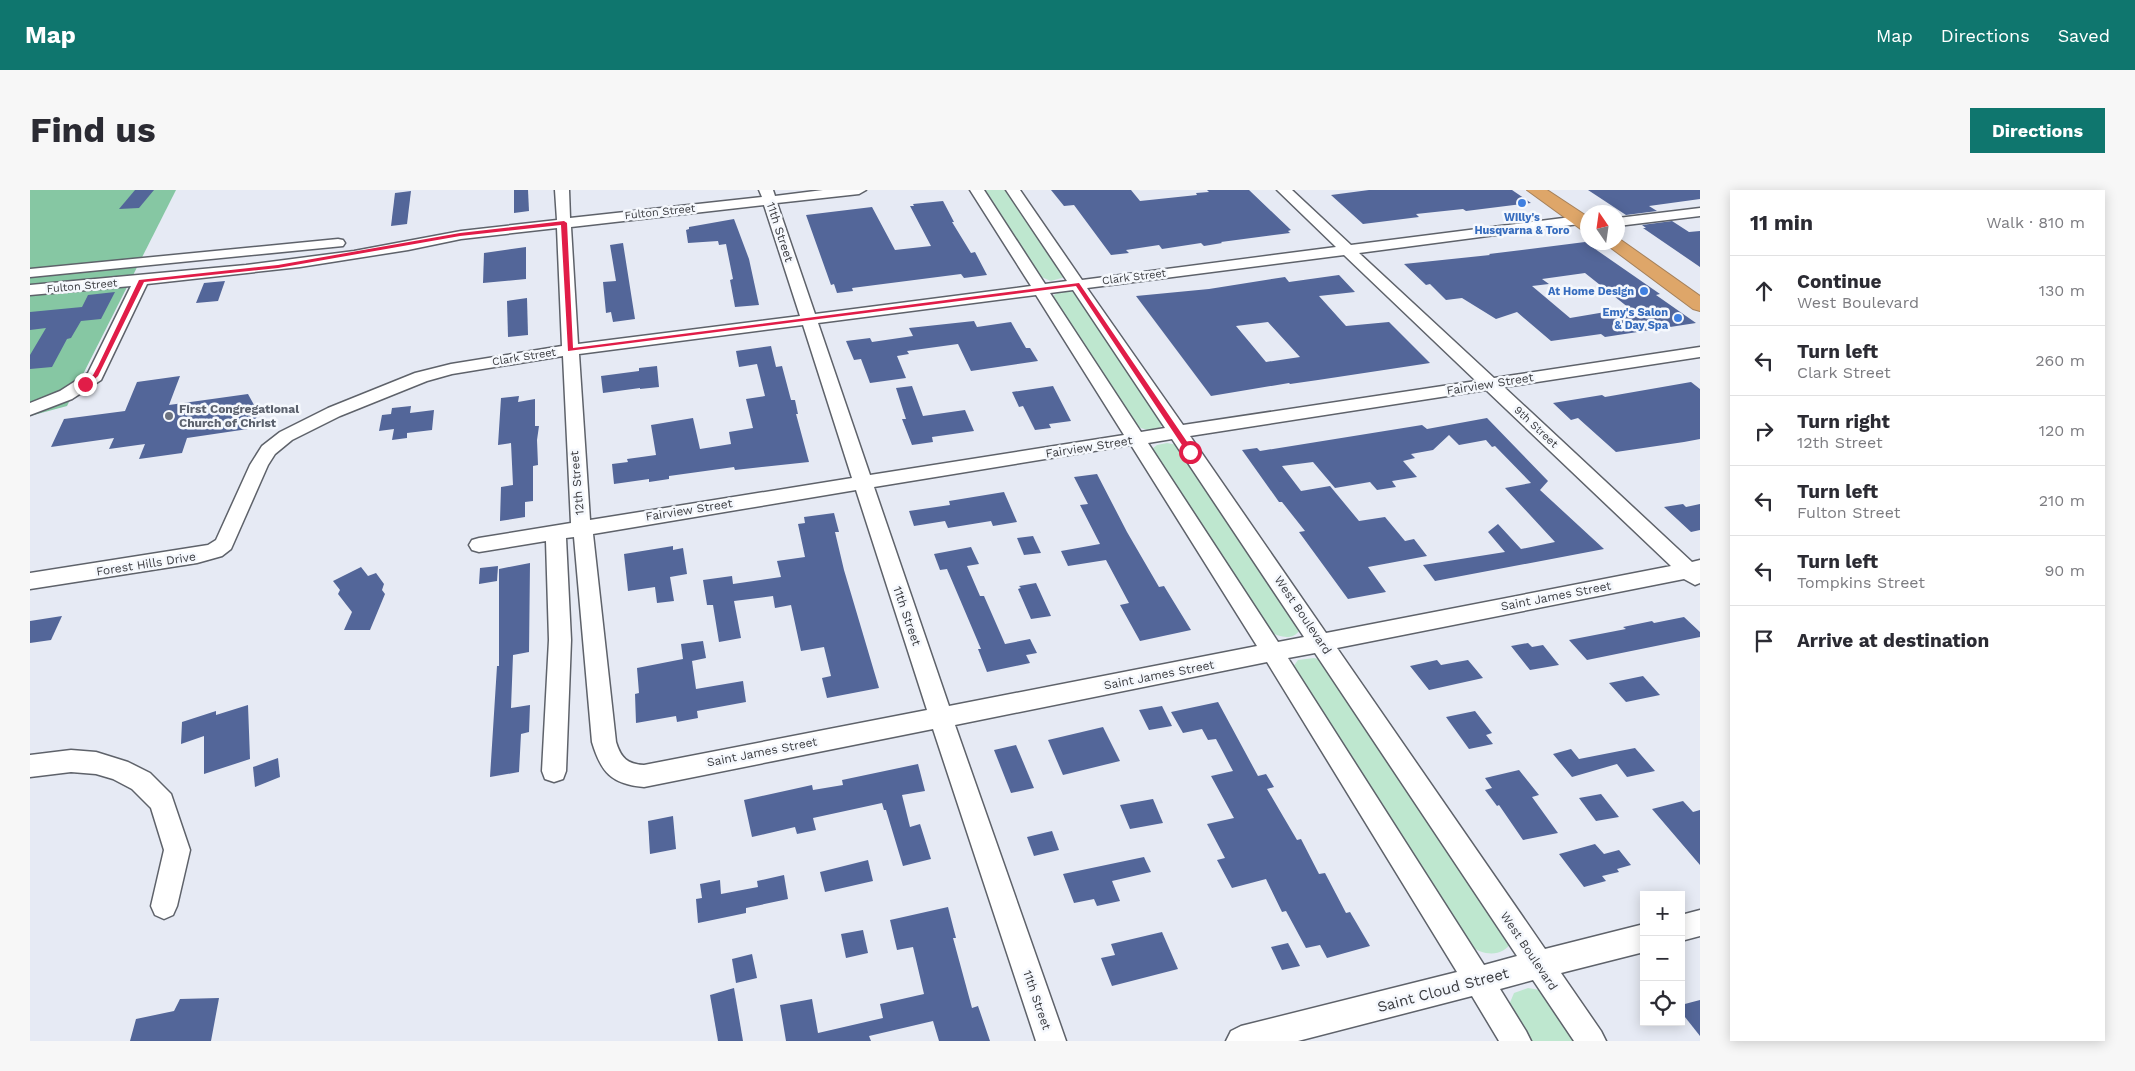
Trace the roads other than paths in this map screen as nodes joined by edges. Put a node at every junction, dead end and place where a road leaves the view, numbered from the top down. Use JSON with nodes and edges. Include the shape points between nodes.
{"nodes":[{"id":1,"x":562,"y":190,"type":"edge"},
{"id":2,"x":859,"y":190,"type":"edge"},
{"id":3,"x":977,"y":190,"type":"edge"},
{"id":4,"x":1013,"y":190,"type":"edge"},
{"id":5,"x":1284,"y":190,"type":"edge"},
{"id":6,"x":1536,"y":190,"type":"edge"},
{"id":7,"x":1555,"y":190,"type":"edge"},
{"id":8,"x":768,"y":195,"type":"edge"},
{"id":9,"x":1700,"y":212,"type":"edge"},
{"id":10,"x":1580,"y":214,"type":"edge"},
{"id":11,"x":1580,"y":216,"type":"edge"},
{"id":12,"x":1580,"y":220,"type":"edge"},
{"id":13,"x":1625,"y":221,"type":"edge"},
{"id":14,"x":564,"y":223,"type":"junction"},
{"id":15,"x":460,"y":235,"type":"junction"},
{"id":16,"x":1625,"y":239,"type":"edge"},
{"id":17,"x":1348,"y":249,"type":"junction"},
{"id":18,"x":1623,"y":250,"type":"edge"},
{"id":19,"x":30,"y":273,"type":"edge"},
{"id":20,"x":141,"y":281,"type":"junction"},
{"id":21,"x":1077,"y":284,"type":"junction"},
{"id":22,"x":1041,"y":289,"type":"junction"},
{"id":23,"x":30,"y":290,"type":"edge"},
{"id":24,"x":1700,"y":290,"type":"edge"},
{"id":25,"x":1700,"y":305,"type":"edge"},
{"id":26,"x":808,"y":319,"type":"junction"},
{"id":27,"x":570,"y":350,"type":"junction"},
{"id":28,"x":1700,"y":352,"type":"edge"},
{"id":29,"x":452,"y":369,"type":"joint"},
{"id":30,"x":1490,"y":384,"type":"junction"},
{"id":31,"x":30,"y":409,"type":"edge"},
{"id":32,"x":1177,"y":432,"type":"junction"},
{"id":33,"x":1135,"y":439,"type":"junction"},
{"id":34,"x":862,"y":482,"type":"junction"},
{"id":35,"x":582,"y":528,"type":"junction"},
{"id":36,"x":556,"y":532,"type":"junction"},
{"id":37,"x":479,"y":545,"type":"dead end"},
{"id":38,"x":1696,"y":573,"type":"edge"},
{"id":39,"x":30,"y":581,"type":"edge"},
{"id":40,"x":1322,"y":643,"type":"junction"},
{"id":41,"x":1272,"y":653,"type":"junction"},
{"id":42,"x":941,"y":717,"type":"junction"},
{"id":43,"x":30,"y":766,"type":"edge"},
{"id":44,"x":554,"y":770,"type":"dead end"},
{"id":45,"x":618,"y":771,"type":"joint"},
{"id":46,"x":164,"y":906,"type":"dead end"},
{"id":47,"x":1700,"y":923,"type":"edge"},
{"id":48,"x":1685,"y":927,"type":"edge"},
{"id":49,"x":1640,"y":939,"type":"edge"},
{"id":50,"x":1539,"y":965,"type":"junction"},
{"id":51,"x":1478,"y":981,"type":"junction"},
{"id":52,"x":1052,"y":1041,"type":"edge"},
{"id":53,"x":1241,"y":1041,"type":"edge"},
{"id":54,"x":1516,"y":1041,"type":"edge"},
{"id":55,"x":1591,"y":1041,"type":"edge"}],
"edges":[{"from":1,"to":14,"type":"street","name":"12th Street"},
{"from":2,"to":8,"type":"street","name":"Fulton Street"},
{"from":3,"to":22,"type":"street"},
{"from":4,"to":21,"type":"street","name":"West Boulevard"},
{"from":5,"to":17,"type":"street","name":"9th Street"},
{"from":6,"to":11,"type":"highway"},
{"from":7,"to":10,"type":"highway"},
{"from":8,"to":14,"type":"street","name":"Fulton Street"},
{"from":8,"to":26,"type":"street","name":"11th Street"},
{"from":9,"to":13,"type":"street"},
{"from":12,"to":17,"type":"street","name":"Clark Street"},
{"from":14,"to":15,"type":"street","name":"Fulton Street"},
{"from":14,"to":27,"type":"street","name":"12th Street"},
{"from":15,"to":19,"type":"street","name":"Fulton Street","via":[[420,235]]},
{"from":15,"to":20,"type":"street","name":"Fulton Street","via":[[271,267]]},
{"from":16,"to":24,"type":"highway"},
{"from":17,"to":21,"type":"street","name":"Clark Street"},
{"from":17,"to":30,"type":"street","name":"9th Street"},
{"from":18,"to":25,"type":"highway"},
{"from":20,"to":23,"type":"street","name":"Fulton Street"},
{"from":20,"to":31,"type":"street","via":[[95,376],[66,395]]},
{"from":21,"to":22,"type":"street","name":"Clark Street"},
{"from":21,"to":32,"type":"street","name":"West Boulevard"},
{"from":22,"to":26,"type":"street","name":"Clark Street"},
{"from":22,"to":33,"type":"street"},
{"from":26,"to":27,"type":"street","name":"Clark Street"},
{"from":26,"to":34,"type":"street","name":"11th Street"},
{"from":27,"to":29,"type":"street","name":"Clark Street"},
{"from":27,"to":35,"type":"street","name":"12th Street"},
{"from":28,"to":30,"type":"street","name":"Fairview Street"},
{"from":29,"to":39,"type":"street","name":"Forest Hills Drive","via":[[393,387],[286,436],[268,450],[224,544],[215,551],[179,560]]},
{"from":30,"to":32,"type":"street","name":"Fairview Street"},
{"from":30,"to":38,"type":"street","name":"9th Street"},
{"from":32,"to":33,"type":"street","name":"Fairview Street"},
{"from":32,"to":40,"type":"street","name":"West Boulevard"},
{"from":33,"to":34,"type":"street","name":"Fairview Street"},
{"from":33,"to":41,"type":"street"},
{"from":34,"to":35,"type":"street","name":"Fairview Street"},
{"from":34,"to":42,"type":"street","name":"11th Street"},
{"from":35,"to":36,"type":"street","name":"Fairview Street"},
{"from":35,"to":45,"type":"street","name":"12th Street","via":[[604,742]]},
{"from":36,"to":37,"type":"street","name":"Fairview Street"},
{"from":36,"to":44,"type":"street","via":[[560,640]]},
{"from":38,"to":40,"type":"street","name":"Saint James Street"},
{"from":40,"to":41,"type":"street","name":"Saint James Street"},
{"from":40,"to":50,"type":"street","name":"West Boulevard"},
{"from":41,"to":42,"type":"street","name":"Saint James Street"},
{"from":41,"to":51,"type":"street"},
{"from":42,"to":45,"type":"street","name":"Saint James Street","via":[[644,776],[630,776]]},
{"from":42,"to":52,"type":"street","name":"11th Street"},
{"from":43,"to":46,"type":"street","via":[[72,761],[96,763],[142,781],[162,802],[177,850]]},
{"from":47,"to":48,"type":"street"},
{"from":49,"to":50,"type":"street","name":"Saint Cloud Street"},
{"from":50,"to":51,"type":"street","name":"Saint Cloud Street"},
{"from":50,"to":55,"type":"street","name":"West Boulevard"},
{"from":51,"to":53,"type":"street","name":"Saint Cloud Street"},
{"from":51,"to":54,"type":"street"}]}
